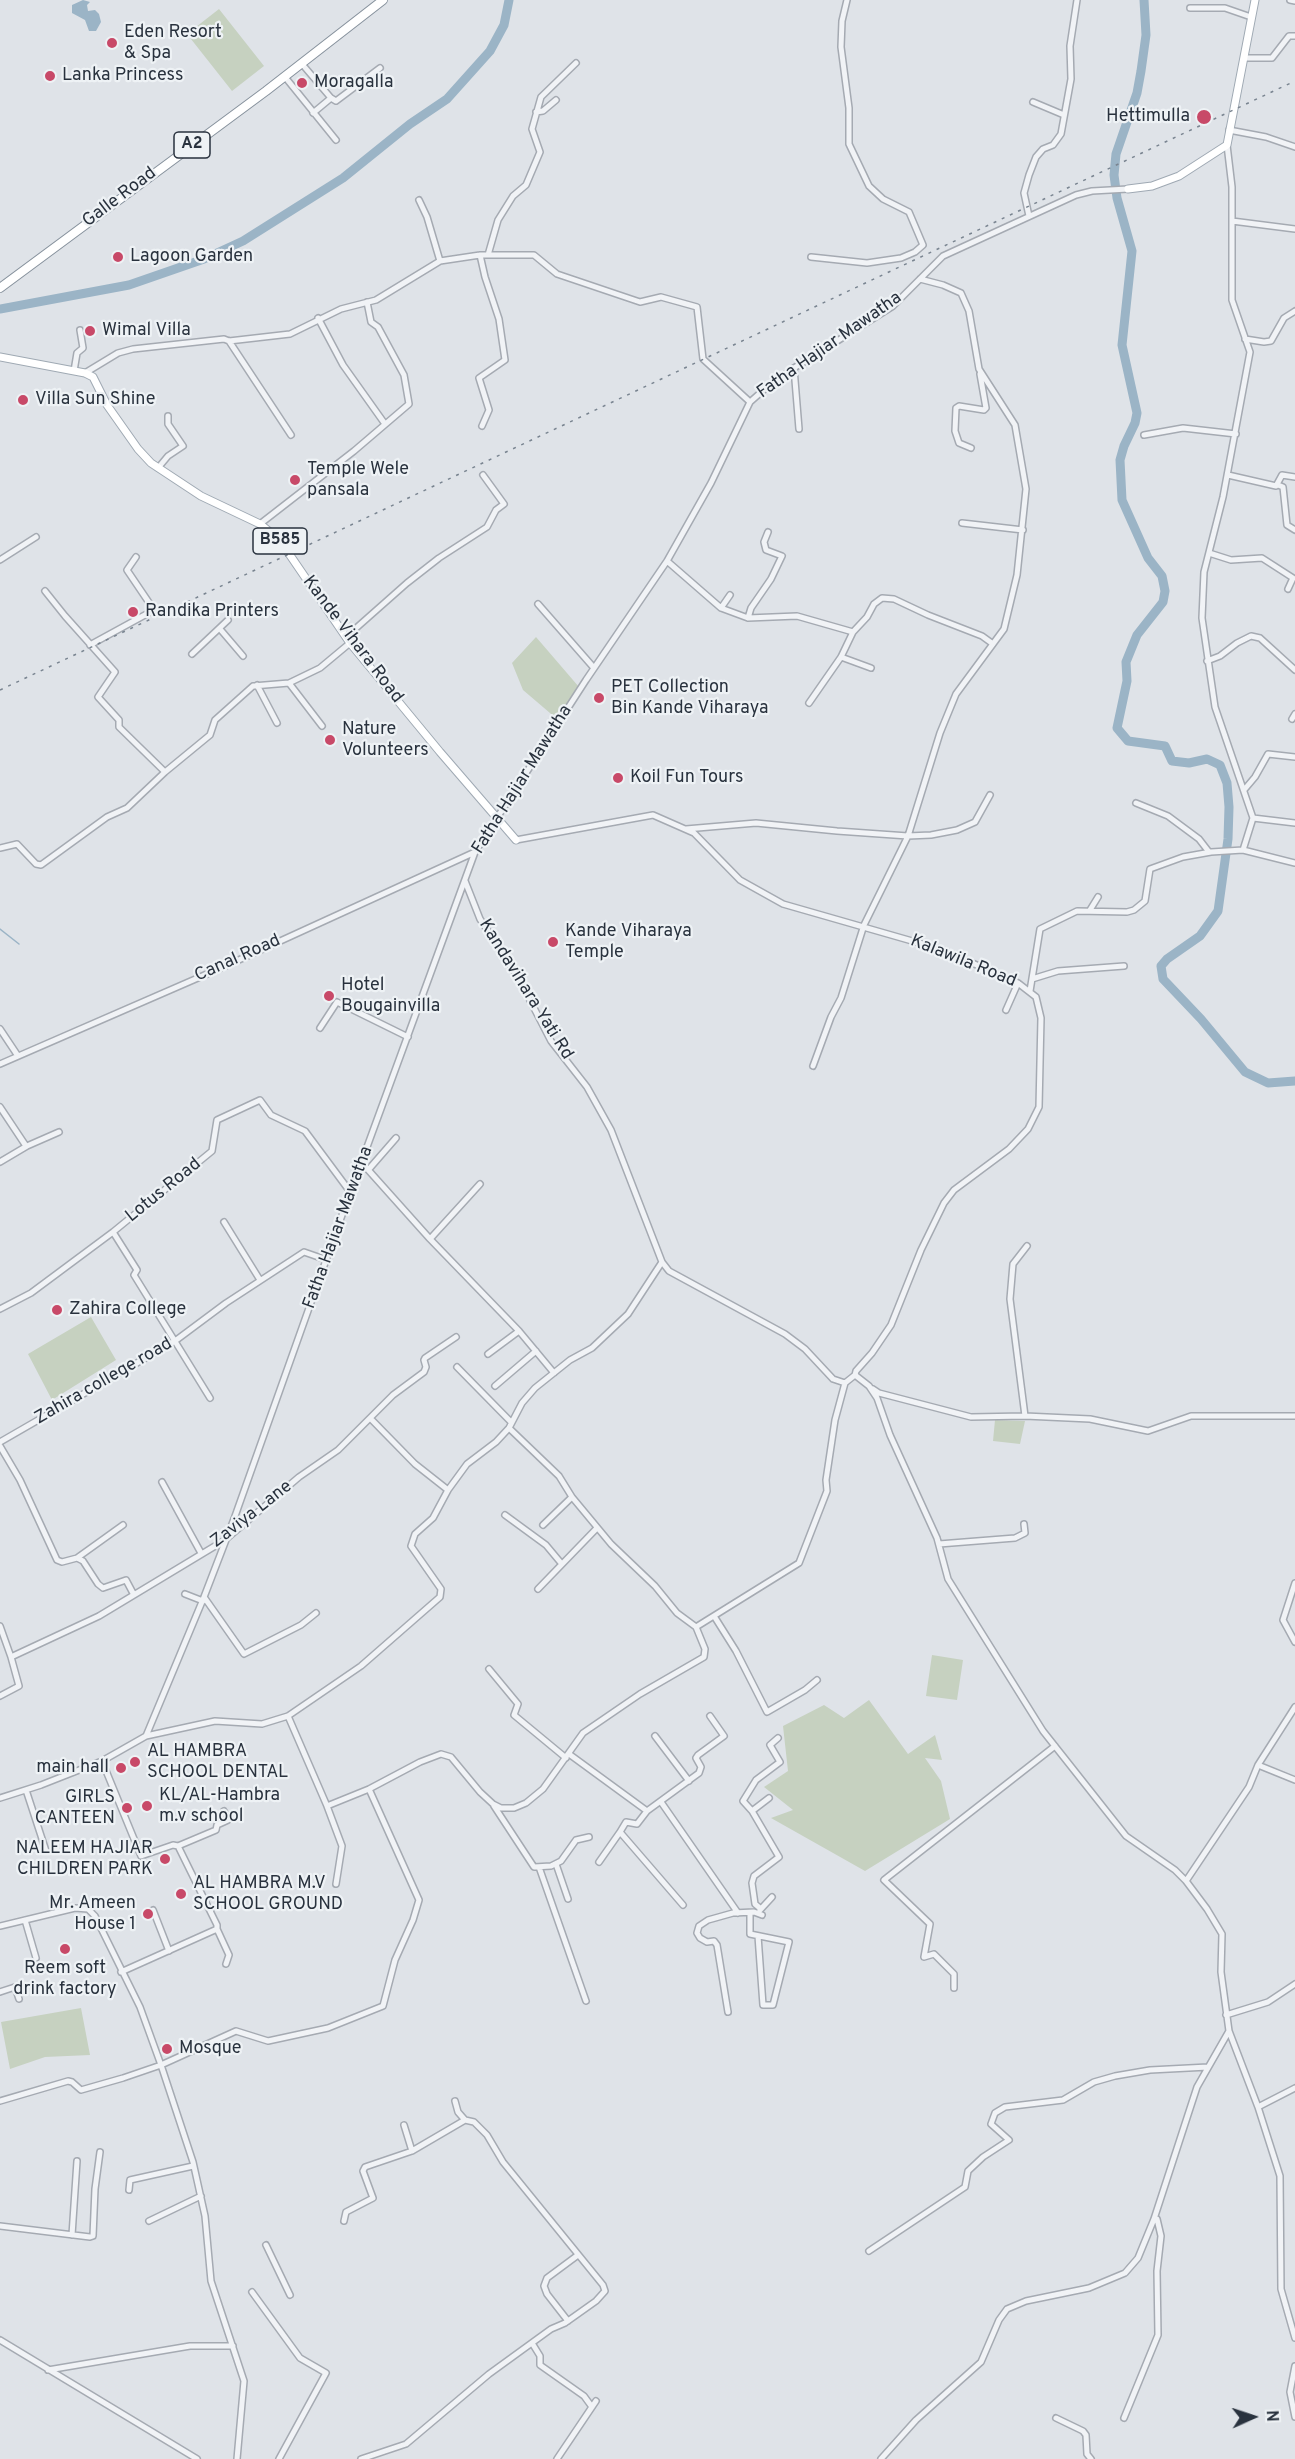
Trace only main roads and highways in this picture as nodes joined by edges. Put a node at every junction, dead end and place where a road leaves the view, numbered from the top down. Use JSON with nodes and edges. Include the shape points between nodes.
{"nodes":[{"id":1,"x":383,"y":0,"type":"edge"},
{"id":2,"x":1255,"y":0,"type":"edge"},
{"id":3,"x":1128,"y":189,"type":"road end"},
{"id":4,"x":0,"y":288,"type":"edge"},
{"id":5,"x":0,"y":357,"type":"edge"},
{"id":6,"x":516,"y":840,"type":"road end"}],
"edges":[{"from":1,"to":4,"type":"highway","name":"Galle Road","number":"A2"},
{"from":2,"to":3,"type":"main road","via":[[1227,145],[1179,176],[1152,186]]},
{"from":5,"to":6,"type":"main road","name":"Kande Vihara Road","number":"B585","via":[[93,377],[138,449],[158,468],[201,496],[260,524],[281,542],[348,640]]}]}
